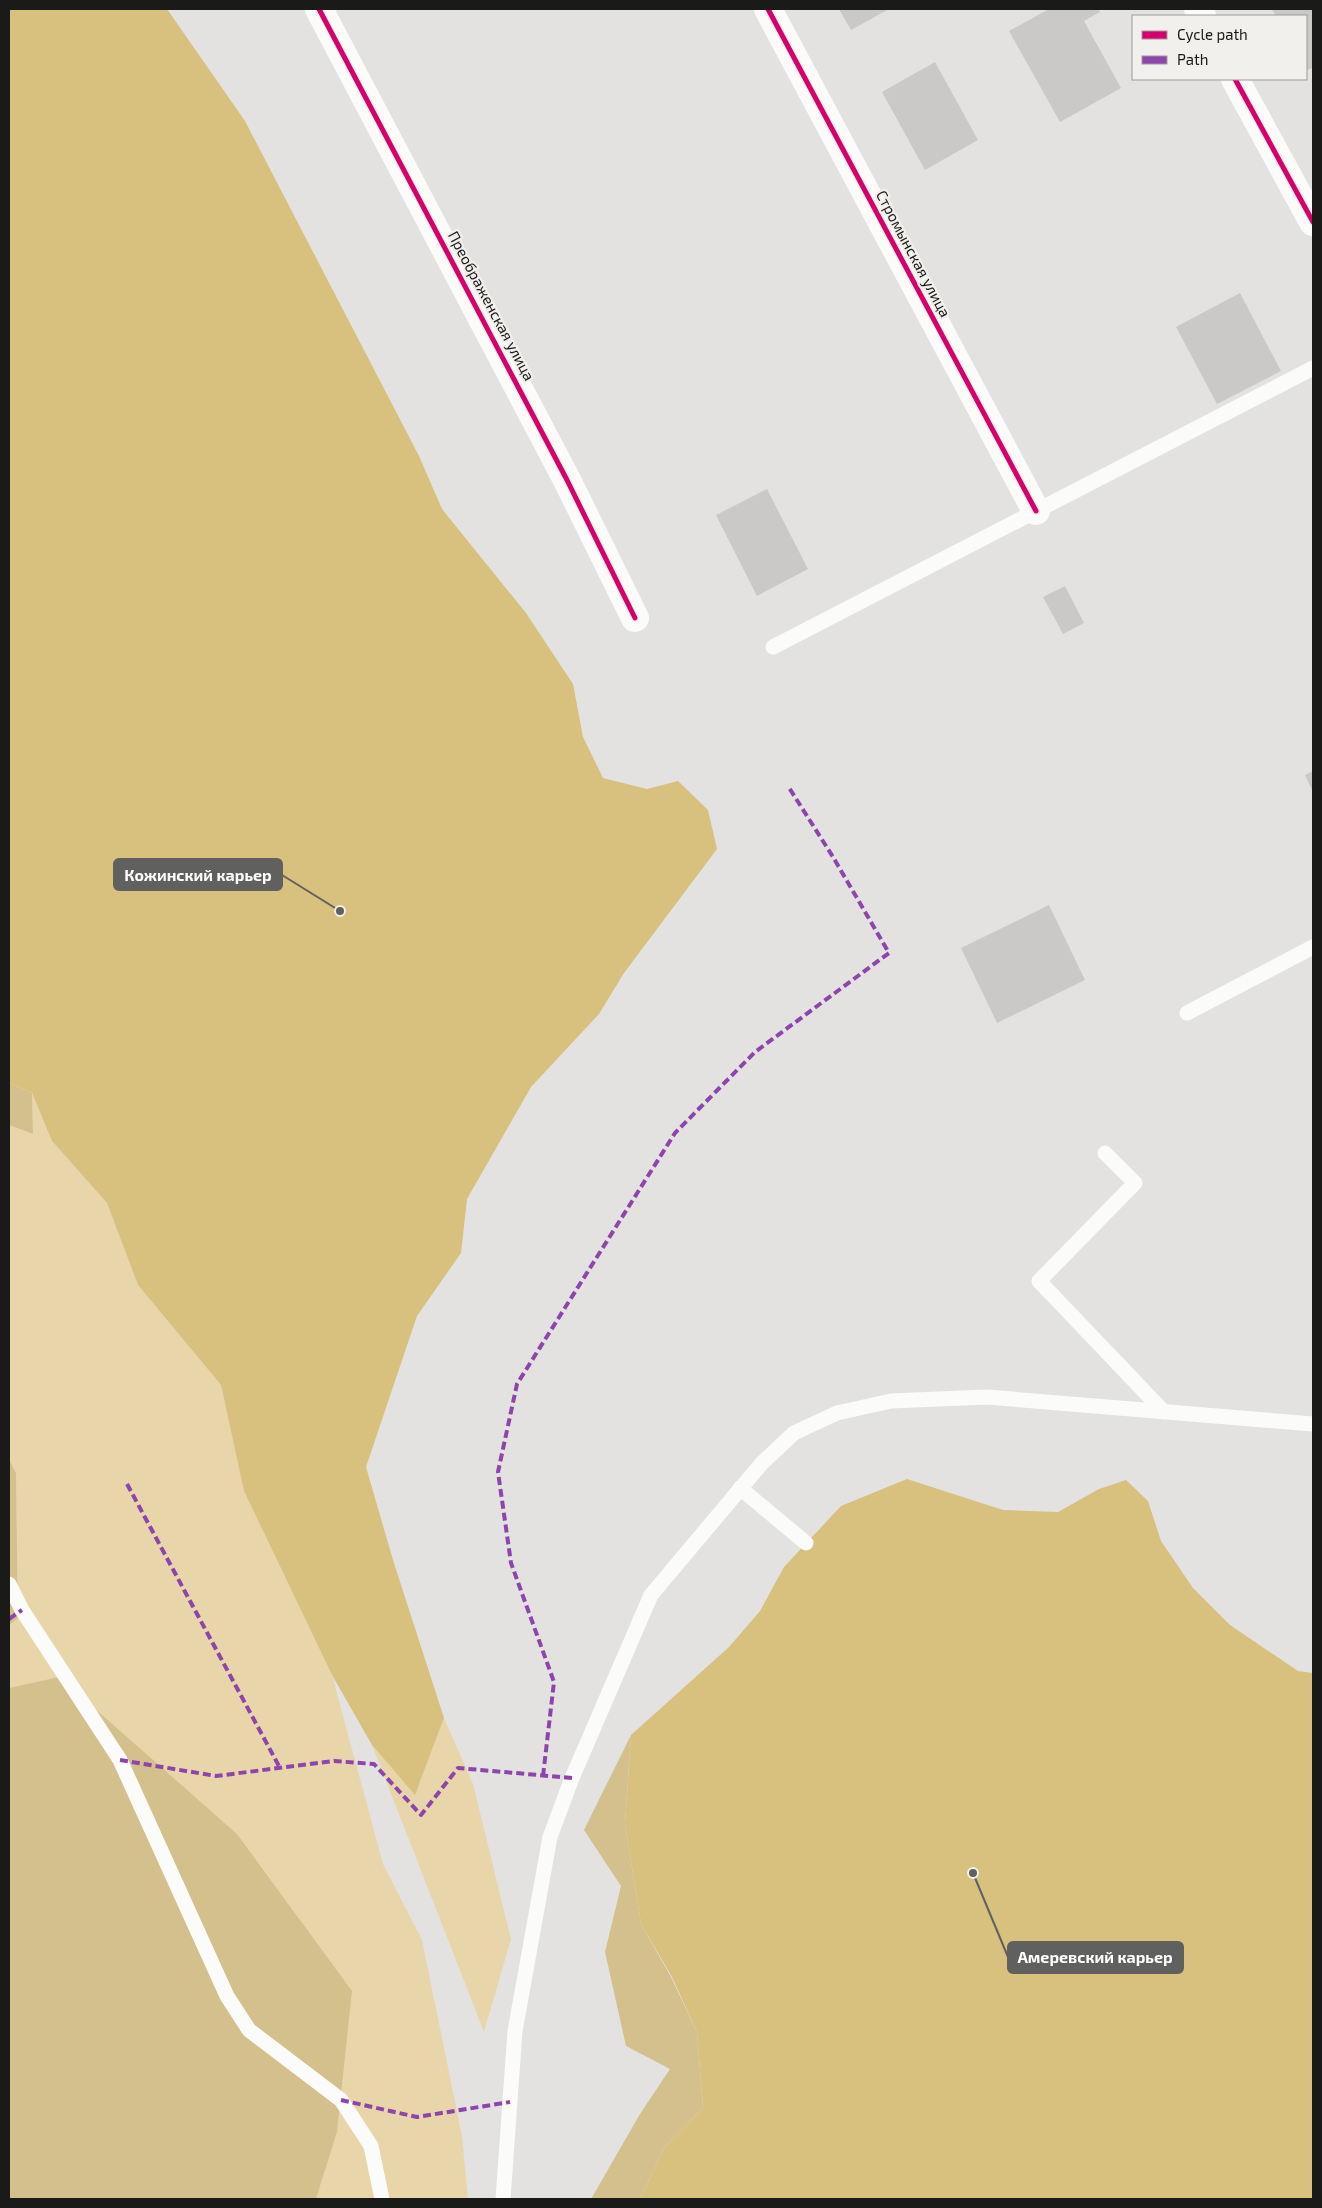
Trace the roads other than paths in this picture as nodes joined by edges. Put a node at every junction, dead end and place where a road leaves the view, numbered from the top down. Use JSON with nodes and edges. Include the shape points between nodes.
{"nodes":[{"id":1,"x":320,"y":9,"type":"edge"},
{"id":2,"x":768,"y":9,"type":"edge"},
{"id":3,"x":1236,"y":80,"type":"edge"},
{"id":4,"x":1313,"y":222,"type":"edge"},
{"id":5,"x":1313,"y":368,"type":"edge"},
{"id":6,"x":1036,"y":511,"type":"junction"},
{"id":7,"x":635,"y":618,"type":"dead end"},
{"id":8,"x":773,"y":646,"type":"dead end"},
{"id":9,"x":1313,"y":947,"type":"edge"},
{"id":10,"x":1187,"y":1013,"type":"dead end"},
{"id":11,"x":1105,"y":1153,"type":"dead end"},
{"id":12,"x":1164,"y":1412,"type":"junction"},
{"id":13,"x":1313,"y":1424,"type":"edge"},
{"id":14,"x":740,"y":1488,"type":"junction"},
{"id":15,"x":806,"y":1543,"type":"dead end"},
{"id":16,"x":9,"y":1584,"type":"edge"},
{"id":17,"x":382,"y":2199,"type":"edge"},
{"id":18,"x":503,"y":2199,"type":"edge"}],
"edges":[{"from":1,"to":7,"type":"street","name":"Преображенская улица","via":[[563,471]]},
{"from":2,"to":6,"type":"street","name":"Стромынская улица"},
{"from":3,"to":4,"type":"street"},
{"from":5,"to":6,"type":"lane"},
{"from":6,"to":8,"type":"lane"},
{"from":9,"to":10,"type":"lane"},
{"from":11,"to":12,"type":"lane","via":[[1135,1183],[1039,1281]]},
{"from":12,"to":13,"type":"lane"},
{"from":12,"to":14,"type":"lane","via":[[987,1397],[891,1401],[837,1413],[794,1433]]},
{"from":14,"to":15,"type":"lane"},
{"from":14,"to":18,"type":"lane","via":[[651,1595],[550,1837],[515,2031]]},
{"from":16,"to":17,"type":"lane","via":[[22,1610],[120,1760],[227,1996],[249,2030],[341,2100],[370,2146]]}]}
